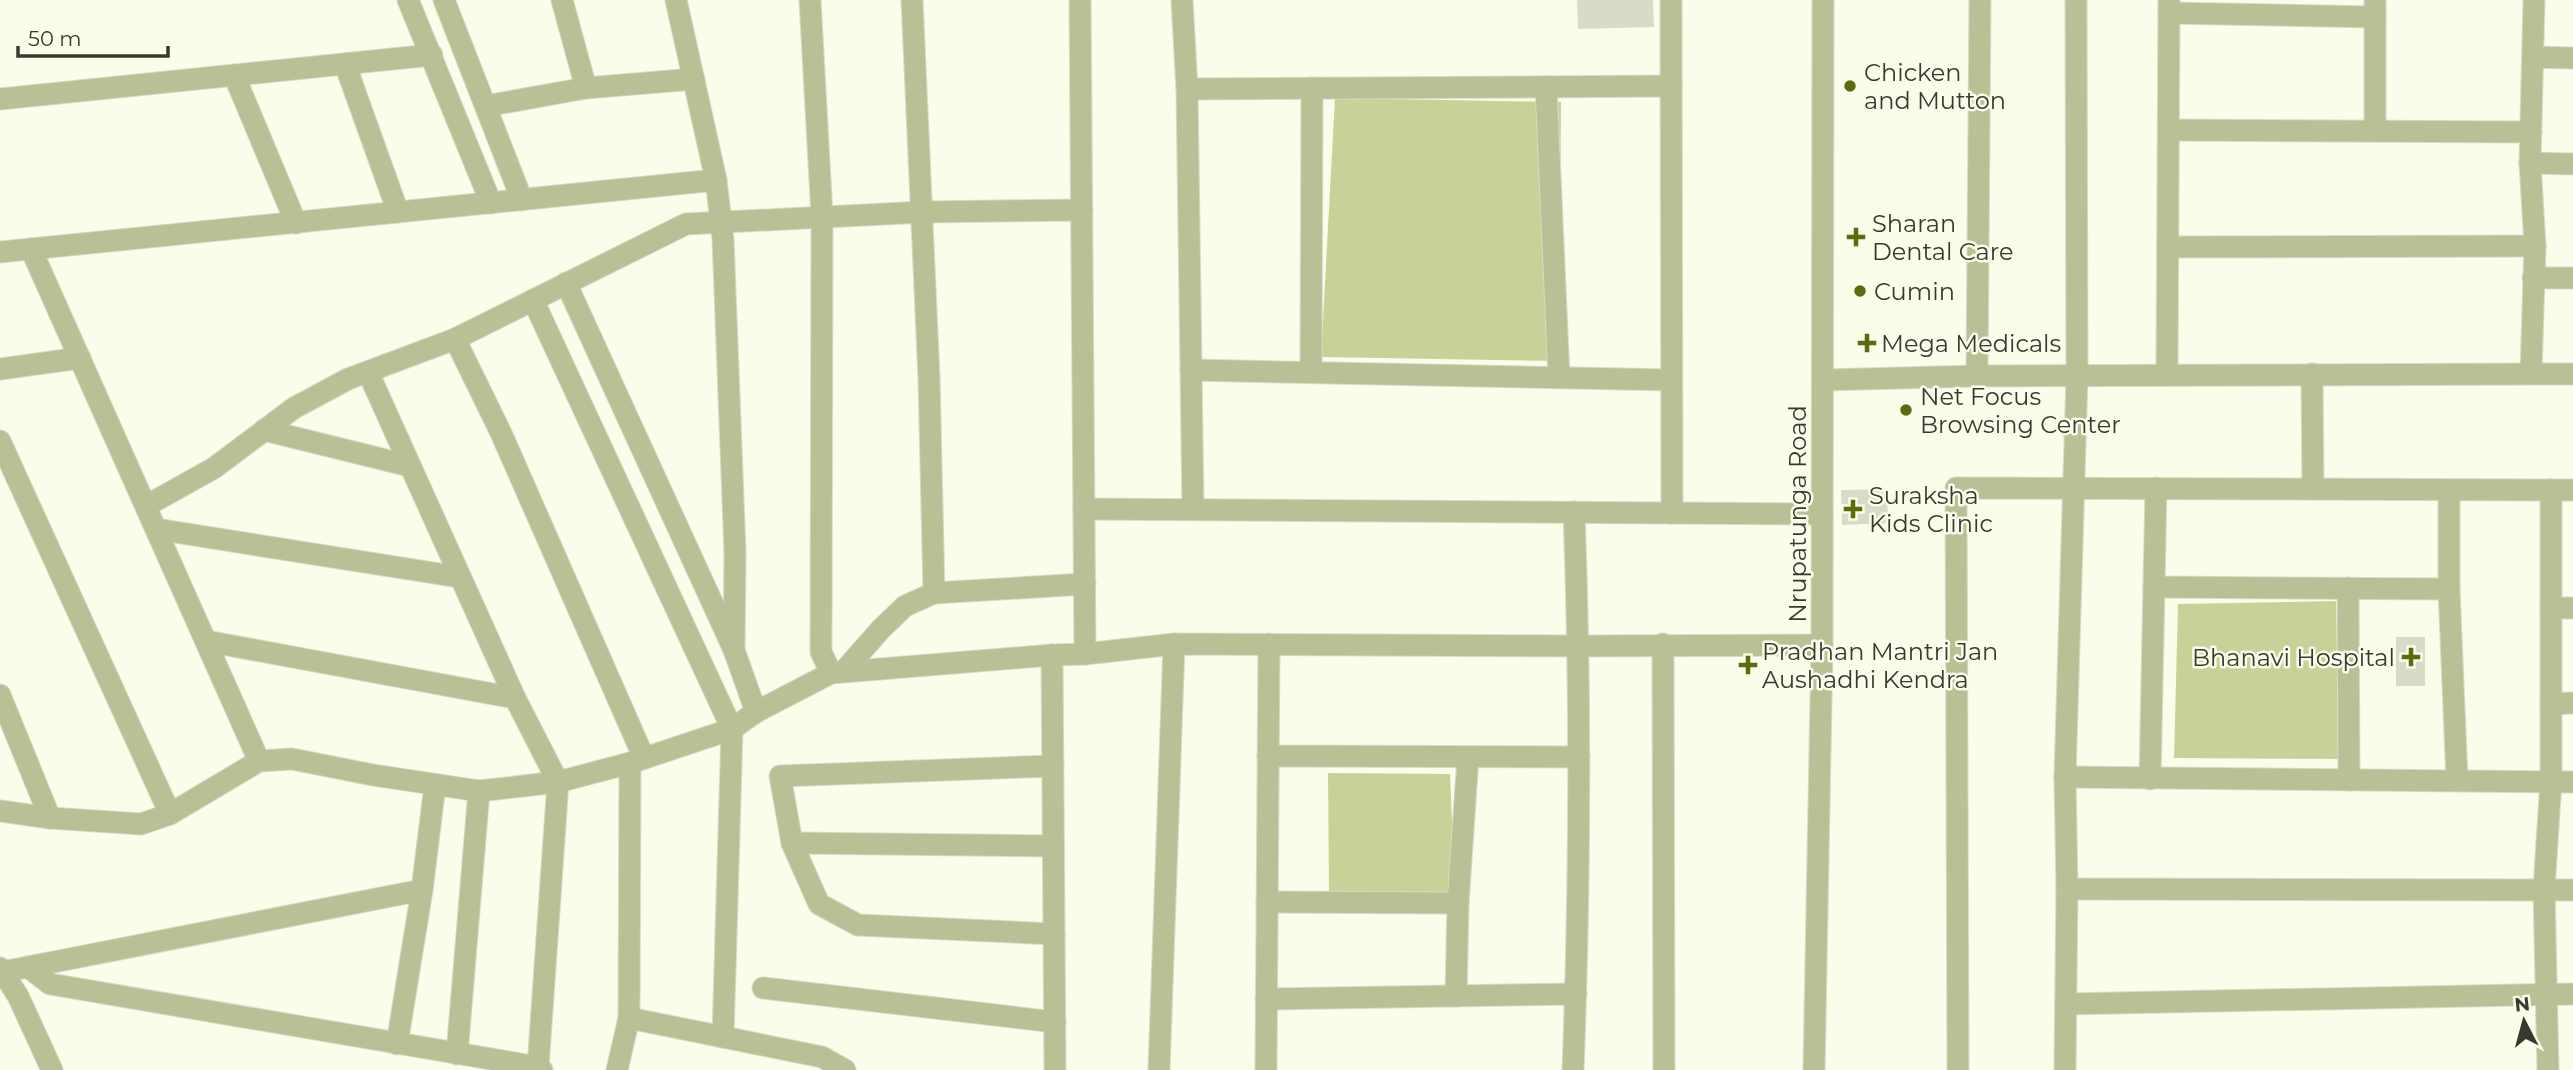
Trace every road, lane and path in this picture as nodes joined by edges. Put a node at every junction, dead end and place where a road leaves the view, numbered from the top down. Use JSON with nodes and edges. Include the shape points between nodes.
{"nodes":[{"id":1,"x":408,"y":0,"type":"edge"},
{"id":2,"x":444,"y":0,"type":"edge"},
{"id":3,"x":562,"y":0,"type":"edge"},
{"id":4,"x":676,"y":0,"type":"edge"},
{"id":5,"x":810,"y":0,"type":"edge"},
{"id":6,"x":912,"y":0,"type":"edge"},
{"id":7,"x":1080,"y":0,"type":"edge"},
{"id":8,"x":1182,"y":0,"type":"edge"},
{"id":9,"x":1671,"y":0,"type":"edge"},
{"id":10,"x":1823,"y":0,"type":"edge"},
{"id":11,"x":1980,"y":0,"type":"edge"},
{"id":12,"x":2076,"y":0,"type":"edge"},
{"id":13,"x":2534,"y":0,"type":"edge"},
{"id":14,"x":2169,"y":7,"type":"edge"},
{"id":15,"x":2375,"y":9,"type":"edge"},
{"id":16,"x":432,"y":55,"type":"junction"},
{"id":17,"x":2534,"y":57,"type":"junction"},
{"id":18,"x":2573,"y":58,"type":"edge"},
{"id":19,"x":345,"y":64,"type":"junction"},
{"id":20,"x":234,"y":75,"type":"junction"},
{"id":21,"x":694,"y":79,"type":"junction"},
{"id":22,"x":1671,"y":86,"type":"junction"},
{"id":23,"x":1546,"y":87,"type":"junction"},
{"id":24,"x":586,"y":88,"type":"junction"},
{"id":25,"x":1312,"y":88,"type":"junction"},
{"id":26,"x":1187,"y":89,"type":"junction"},
{"id":27,"x":0,"y":99,"type":"edge"},
{"id":28,"x":486,"y":106,"type":"junction"},
{"id":29,"x":2169,"y":130,"type":"junction"},
{"id":30,"x":2375,"y":130,"type":"junction"},
{"id":31,"x":2531,"y":132,"type":"junction"},
{"id":32,"x":2530,"y":163,"type":"junction"},
{"id":33,"x":2573,"y":164,"type":"edge"},
{"id":34,"x":716,"y":180,"type":"junction"},
{"id":35,"x":522,"y":200,"type":"junction"},
{"id":36,"x":491,"y":203,"type":"junction"},
{"id":37,"x":1082,"y":210,"type":"junction"},
{"id":38,"x":398,"y":212,"type":"junction"},
{"id":39,"x":923,"y":212,"type":"junction"},
{"id":40,"x":821,"y":216,"type":"junction"},
{"id":41,"x":721,"y":222,"type":"junction"},
{"id":42,"x":296,"y":223,"type":"junction"},
{"id":43,"x":2535,"y":246,"type":"junction"},
{"id":44,"x":2168,"y":247,"type":"junction"},
{"id":45,"x":31,"y":249,"type":"junction"},
{"id":46,"x":0,"y":252,"type":"edge"},
{"id":47,"x":2533,"y":278,"type":"junction"},
{"id":48,"x":2573,"y":278,"type":"edge"},
{"id":49,"x":566,"y":283,"type":"junction"},
{"id":50,"x":533,"y":300,"type":"junction"},
{"id":51,"x":456,"y":339,"type":"junction"},
{"id":52,"x":80,"y":358,"type":"junction"},
{"id":53,"x":0,"y":369,"type":"edge"},
{"id":54,"x":1191,"y":370,"type":"junction"},
{"id":55,"x":368,"y":372,"type":"junction"},
{"id":56,"x":1311,"y":372,"type":"junction"},
{"id":57,"x":2531,"y":373,"type":"junction"},
{"id":58,"x":2312,"y":374,"type":"junction"},
{"id":59,"x":2573,"y":374,"type":"edge"},
{"id":60,"x":2167,"y":375,"type":"junction"},
{"id":61,"x":1978,"y":376,"type":"junction"},
{"id":62,"x":2077,"y":376,"type":"junction"},
{"id":63,"x":1559,"y":377,"type":"junction"},
{"id":64,"x":1671,"y":380,"type":"junction"},
{"id":65,"x":1824,"y":380,"type":"junction"},
{"id":66,"x":264,"y":430,"type":"junction"},
{"id":67,"x":0,"y":441,"type":"edge"},
{"id":68,"x":410,"y":466,"type":"junction"},
{"id":69,"x":2073,"y":488,"type":"junction"},
{"id":70,"x":2156,"y":488,"type":"junction"},
{"id":71,"x":2313,"y":489,"type":"junction"},
{"id":72,"x":2551,"y":490,"type":"junction"},
{"id":73,"x":2573,"y":490,"type":"edge"},
{"id":74,"x":2449,"y":491,"type":"junction"},
{"id":75,"x":146,"y":506,"type":"junction"},
{"id":76,"x":1084,"y":509,"type":"junction"},
{"id":77,"x":1193,"y":509,"type":"junction"},
{"id":78,"x":1574,"y":512,"type":"junction"},
{"id":79,"x":1672,"y":513,"type":"junction"},
{"id":80,"x":1822,"y":514,"type":"junction"},
{"id":81,"x":156,"y":529,"type":"junction"},
{"id":82,"x":459,"y":577,"type":"junction"},
{"id":83,"x":1085,"y":584,"type":"junction"},
{"id":84,"x":2154,"y":587,"type":"junction"},
{"id":85,"x":2348,"y":588,"type":"junction"},
{"id":86,"x":2449,"y":589,"type":"junction"},
{"id":87,"x":934,"y":593,"type":"junction"},
{"id":88,"x":2551,"y":608,"type":"junction"},
{"id":89,"x":2573,"y":608,"type":"edge"},
{"id":90,"x":206,"y":641,"type":"junction"},
{"id":91,"x":1174,"y":644,"type":"junction"},
{"id":92,"x":1269,"y":644,"type":"junction"},
{"id":93,"x":1663,"y":644,"type":"junction"},
{"id":94,"x":1822,"y":645,"type":"junction"},
{"id":95,"x":1579,"y":646,"type":"junction"},
{"id":96,"x":734,"y":650,"type":"junction"},
{"id":97,"x":1052,"y":654,"type":"junction"},
{"id":98,"x":1085,"y":654,"type":"junction"},
{"id":99,"x":837,"y":672,"type":"junction"},
{"id":100,"x":0,"y":695,"type":"edge"},
{"id":101,"x":515,"y":698,"type":"junction"},
{"id":102,"x":2573,"y":703,"type":"edge"},
{"id":103,"x":2551,"y":704,"type":"junction"},
{"id":104,"x":756,"y":712,"type":"junction"},
{"id":105,"x":732,"y":729,"type":"junction"},
{"id":106,"x":1268,"y":757,"type":"junction"},
{"id":107,"x":1468,"y":757,"type":"junction"},
{"id":108,"x":1579,"y":757,"type":"junction"},
{"id":109,"x":637,"y":760,"type":"junction"},
{"id":110,"x":259,"y":761,"type":"junction"},
{"id":111,"x":1053,"y":766,"type":"junction"},
{"id":112,"x":2065,"y":777,"type":"junction"},
{"id":113,"x":2150,"y":779,"type":"junction"},
{"id":114,"x":2349,"y":780,"type":"junction"},
{"id":115,"x":2457,"y":780,"type":"junction"},
{"id":116,"x":2551,"y":781,"type":"junction"},
{"id":117,"x":558,"y":782,"type":"junction"},
{"id":118,"x":2573,"y":782,"type":"edge"},
{"id":119,"x":435,"y":785,"type":"junction"},
{"id":120,"x":479,"y":792,"type":"junction"},
{"id":121,"x":0,"y":811,"type":"edge"},
{"id":122,"x":170,"y":814,"type":"junction"},
{"id":123,"x":50,"y":818,"type":"junction"},
{"id":124,"x":792,"y":843,"type":"junction"},
{"id":125,"x":1053,"y":846,"type":"junction"},
{"id":126,"x":2067,"y":889,"type":"junction"},
{"id":127,"x":2544,"y":889,"type":"junction"},
{"id":128,"x":422,"y":890,"type":"junction"},
{"id":129,"x":2573,"y":890,"type":"edge"},
{"id":130,"x":1267,"y":902,"type":"junction"},
{"id":131,"x":1458,"y":903,"type":"junction"},
{"id":132,"x":1054,"y":934,"type":"junction"},
{"id":133,"x":28,"y":967,"type":"junction"},
{"id":134,"x":1,"y":970,"type":"edge"},
{"id":135,"x":763,"y":988,"type":"dead end"},
{"id":136,"x":1576,"y":993,"type":"junction"},
{"id":137,"x":2573,"y":994,"type":"edge"},
{"id":138,"x":2547,"y":995,"type":"junction"},
{"id":139,"x":1456,"y":996,"type":"junction"},
{"id":140,"x":1266,"y":999,"type":"junction"},
{"id":141,"x":2066,"y":1004,"type":"junction"},
{"id":142,"x":629,"y":1018,"type":"junction"},
{"id":143,"x":1055,"y":1023,"type":"junction"},
{"id":144,"x":723,"y":1037,"type":"junction"},
{"id":145,"x":397,"y":1044,"type":"junction"},
{"id":146,"x":457,"y":1054,"type":"junction"},
{"id":147,"x":540,"y":1068,"type":"edge"},
{"id":148,"x":52,"y":1070,"type":"edge"},
{"id":149,"x":617,"y":1070,"type":"edge"},
{"id":150,"x":845,"y":1070,"type":"edge"},
{"id":151,"x":1055,"y":1070,"type":"edge"},
{"id":152,"x":1159,"y":1070,"type":"edge"},
{"id":153,"x":1266,"y":1070,"type":"edge"},
{"id":154,"x":1573,"y":1070,"type":"edge"},
{"id":155,"x":1664,"y":1070,"type":"edge"},
{"id":156,"x":1815,"y":1070,"type":"edge"},
{"id":157,"x":1958,"y":1070,"type":"edge"},
{"id":158,"x":2065,"y":1070,"type":"edge"},
{"id":159,"x":2548,"y":1070,"type":"edge"}],
"edges":[{"from":1,"to":16,"type":"street"},
{"from":2,"to":28,"type":"street"},
{"from":3,"to":24,"type":"street"},
{"from":4,"to":21,"type":"street"},
{"from":5,"to":40,"type":"street"},
{"from":6,"to":39,"type":"street"},
{"from":7,"to":37,"type":"street"},
{"from":8,"to":26,"type":"street"},
{"from":9,"to":22,"type":"street"},
{"from":10,"to":65,"type":"street","name":"Nrupatunga Road"},
{"from":11,"to":61,"type":"street"},
{"from":12,"to":62,"type":"street"},
{"from":13,"to":17,"type":"street"},
{"from":14,"to":15,"type":"street"},
{"from":14,"to":29,"type":"street"},
{"from":15,"to":30,"type":"street"},
{"from":16,"to":19,"type":"street"},
{"from":16,"to":36,"type":"street"},
{"from":17,"to":18,"type":"street"},
{"from":17,"to":31,"type":"street"},
{"from":19,"to":20,"type":"street"},
{"from":19,"to":38,"type":"street"},
{"from":20,"to":27,"type":"street"},
{"from":20,"to":42,"type":"street"},
{"from":21,"to":24,"type":"street"},
{"from":21,"to":34,"type":"street"},
{"from":22,"to":23,"type":"street"},
{"from":22,"to":64,"type":"street"},
{"from":23,"to":25,"type":"street"},
{"from":23,"to":63,"type":"street"},
{"from":24,"to":28,"type":"street"},
{"from":25,"to":26,"type":"street"},
{"from":25,"to":56,"type":"street"},
{"from":26,"to":54,"type":"street"},
{"from":28,"to":35,"type":"street"},
{"from":29,"to":30,"type":"street"},
{"from":29,"to":44,"type":"street"},
{"from":30,"to":31,"type":"street"},
{"from":31,"to":32,"type":"street"},
{"from":32,"to":33,"type":"street"},
{"from":32,"to":43,"type":"street"},
{"from":34,"to":35,"type":"street"},
{"from":34,"to":41,"type":"street"},
{"from":35,"to":36,"type":"street"},
{"from":36,"to":38,"type":"street"},
{"from":37,"to":39,"type":"street"},
{"from":37,"to":76,"type":"street"},
{"from":38,"to":42,"type":"street"},
{"from":39,"to":40,"type":"street"},
{"from":39,"to":87,"type":"street"},
{"from":40,"to":41,"type":"street"},
{"from":40,"to":99,"type":"street","via":[[821,652]]},
{"from":41,"to":49,"type":"street","via":[[686,224]]},
{"from":41,"to":96,"type":"street","via":[[735,538]]},
{"from":42,"to":45,"type":"street"},
{"from":43,"to":44,"type":"street"},
{"from":43,"to":47,"type":"street"},
{"from":44,"to":60,"type":"street"},
{"from":45,"to":46,"type":"street"},
{"from":45,"to":52,"type":"street"},
{"from":47,"to":48,"type":"street"},
{"from":47,"to":57,"type":"street"},
{"from":49,"to":50,"type":"street"},
{"from":49,"to":96,"type":"street"},
{"from":50,"to":51,"type":"street"},
{"from":50,"to":105,"type":"street"},
{"from":51,"to":55,"type":"street"},
{"from":51,"to":109,"type":"street","via":[[501,433]]},
{"from":52,"to":53,"type":"street"},
{"from":52,"to":75,"type":"street"},
{"from":54,"to":56,"type":"street"},
{"from":54,"to":77,"type":"street"},
{"from":55,"to":66,"type":"street","via":[[294,408]]},
{"from":55,"to":68,"type":"street"},
{"from":56,"to":63,"type":"street"},
{"from":57,"to":58,"type":"street"},
{"from":57,"to":59,"type":"street"},
{"from":58,"to":60,"type":"street"},
{"from":58,"to":71,"type":"street"},
{"from":60,"to":62,"type":"street"},
{"from":61,"to":62,"type":"street"},
{"from":61,"to":65,"type":"street"},
{"from":62,"to":69,"type":"street"},
{"from":63,"to":64,"type":"street"},
{"from":64,"to":79,"type":"street"},
{"from":65,"to":80,"type":"street","name":"Nrupatunga Road"},
{"from":66,"to":68,"type":"street"},
{"from":66,"to":75,"type":"street","via":[[214,467]]},
{"from":67,"to":122,"type":"street"},
{"from":68,"to":82,"type":"street"},
{"from":69,"to":70,"type":"street"},
{"from":69,"to":112,"type":"street"},
{"from":69,"to":157,"type":"street","via":[[1956,488]]},
{"from":70,"to":71,"type":"street"},
{"from":70,"to":84,"type":"street"},
{"from":71,"to":74,"type":"street"},
{"from":72,"to":73,"type":"street"},
{"from":72,"to":74,"type":"street"},
{"from":72,"to":88,"type":"street"},
{"from":74,"to":86,"type":"street"},
{"from":75,"to":81,"type":"street"},
{"from":76,"to":77,"type":"street"},
{"from":76,"to":83,"type":"street"},
{"from":77,"to":78,"type":"street"},
{"from":78,"to":79,"type":"street"},
{"from":78,"to":95,"type":"street"},
{"from":79,"to":80,"type":"street"},
{"from":80,"to":94,"type":"street","name":"Nrupatunga Road"},
{"from":81,"to":82,"type":"street"},
{"from":81,"to":90,"type":"street"},
{"from":82,"to":101,"type":"street"},
{"from":83,"to":87,"type":"street"},
{"from":83,"to":98,"type":"street"},
{"from":84,"to":85,"type":"street"},
{"from":84,"to":113,"type":"street"},
{"from":85,"to":86,"type":"street"},
{"from":85,"to":114,"type":"street"},
{"from":86,"to":115,"type":"street"},
{"from":87,"to":99,"type":"street","via":[[905,606]]},
{"from":88,"to":89,"type":"street"},
{"from":88,"to":103,"type":"street"},
{"from":90,"to":101,"type":"street"},
{"from":90,"to":110,"type":"street"},
{"from":91,"to":92,"type":"street"},
{"from":91,"to":98,"type":"street"},
{"from":91,"to":152,"type":"street"},
{"from":92,"to":95,"type":"street"},
{"from":92,"to":106,"type":"street"},
{"from":93,"to":94,"type":"street"},
{"from":93,"to":95,"type":"street"},
{"from":93,"to":155,"type":"street"},
{"from":94,"to":156,"type":"street","name":"Nrupatunga Road"},
{"from":95,"to":108,"type":"street"},
{"from":96,"to":104,"type":"street"},
{"from":97,"to":98,"type":"street"},
{"from":97,"to":99,"type":"street"},
{"from":97,"to":111,"type":"street"},
{"from":99,"to":104,"type":"street"},
{"from":100,"to":123,"type":"street"},
{"from":101,"to":117,"type":"street"},
{"from":102,"to":103,"type":"street"},
{"from":103,"to":116,"type":"street"},
{"from":104,"to":105,"type":"street"},
{"from":105,"to":109,"type":"street"},
{"from":105,"to":144,"type":"street"},
{"from":106,"to":107,"type":"street"},
{"from":106,"to":130,"type":"street"},
{"from":107,"to":108,"type":"street"},
{"from":107,"to":131,"type":"street"},
{"from":108,"to":136,"type":"street"},
{"from":109,"to":117,"type":"street"},
{"from":109,"to":142,"type":"street"},
{"from":110,"to":119,"type":"street","via":[[292,759]]},
{"from":110,"to":122,"type":"street"},
{"from":111,"to":124,"type":"street","via":[[780,776]]},
{"from":111,"to":125,"type":"street"},
{"from":112,"to":113,"type":"street"},
{"from":112,"to":126,"type":"street"},
{"from":113,"to":114,"type":"street"},
{"from":114,"to":115,"type":"street"},
{"from":115,"to":116,"type":"street"},
{"from":116,"to":118,"type":"street"},
{"from":116,"to":127,"type":"street"},
{"from":117,"to":120,"type":"street"},
{"from":117,"to":147,"type":"street"},
{"from":119,"to":120,"type":"street"},
{"from":119,"to":128,"type":"street"},
{"from":120,"to":146,"type":"street"},
{"from":121,"to":123,"type":"street"},
{"from":122,"to":123,"type":"street","via":[[141,824]]},
{"from":124,"to":125,"type":"street"},
{"from":124,"to":132,"type":"street","via":[[819,904],[858,925]]},
{"from":125,"to":132,"type":"street"},
{"from":126,"to":127,"type":"street"},
{"from":126,"to":141,"type":"street"},
{"from":127,"to":129,"type":"street"},
{"from":127,"to":138,"type":"street"},
{"from":128,"to":133,"type":"street"},
{"from":128,"to":145,"type":"street"},
{"from":130,"to":131,"type":"street"},
{"from":130,"to":140,"type":"street"},
{"from":131,"to":139,"type":"street"},
{"from":132,"to":143,"type":"street"},
{"from":133,"to":134,"type":"street"},
{"from":133,"to":145,"type":"street","via":[[50,984]]},
{"from":134,"to":148,"type":"street"},
{"from":135,"to":143,"type":"street"},
{"from":136,"to":139,"type":"street"},
{"from":136,"to":154,"type":"street"},
{"from":137,"to":138,"type":"street"},
{"from":138,"to":141,"type":"street"},
{"from":138,"to":159,"type":"street"},
{"from":139,"to":140,"type":"street"},
{"from":140,"to":153,"type":"street"},
{"from":141,"to":158,"type":"street"},
{"from":142,"to":144,"type":"street"},
{"from":142,"to":149,"type":"street"},
{"from":143,"to":151,"type":"street"},
{"from":144,"to":150,"type":"street","via":[[822,1057]]},
{"from":145,"to":146,"type":"street"},
{"from":146,"to":147,"type":"street"}]}
